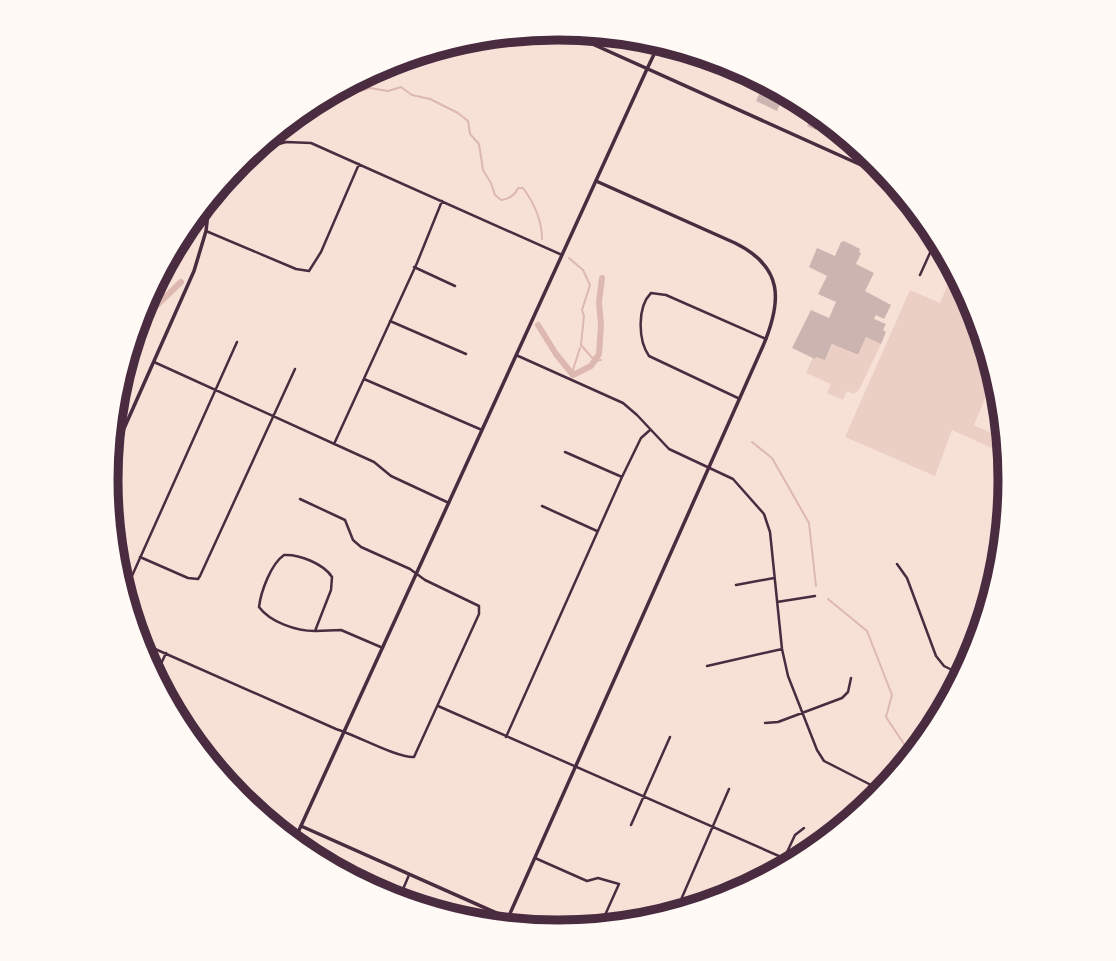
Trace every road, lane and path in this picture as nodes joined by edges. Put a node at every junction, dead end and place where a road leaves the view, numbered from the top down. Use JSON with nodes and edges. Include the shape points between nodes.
{"nodes":[{"id":1,"x":588,"y":41,"type":"edge"},
{"id":2,"x":655,"y":51,"type":"edge"},
{"id":3,"x":647,"y":69,"type":"junction"},
{"id":4,"x":273,"y":146,"type":"edge"},
{"id":5,"x":359,"y":164,"type":"junction"},
{"id":6,"x":868,"y":168,"type":"edge"},
{"id":7,"x":596,"y":181,"type":"junction"},
{"id":8,"x":442,"y":201,"type":"junction"},
{"id":9,"x":208,"y":213,"type":"edge"},
{"id":10,"x":206,"y":231,"type":"junction"},
{"id":11,"x":932,"y":249,"type":"edge"},
{"id":12,"x":562,"y":255,"type":"junction"},
{"id":13,"x":415,"y":267,"type":"junction"},
{"id":14,"x":920,"y":275,"type":"dead end"},
{"id":15,"x":455,"y":286,"type":"dead end"},
{"id":16,"x":390,"y":321,"type":"junction"},
{"id":17,"x":766,"y":339,"type":"junction"},
{"id":18,"x":237,"y":342,"type":"dead end"},
{"id":19,"x":466,"y":354,"type":"dead end"},
{"id":20,"x":516,"y":355,"type":"junction"},
{"id":21,"x":154,"y":362,"type":"junction"},
{"id":22,"x":295,"y":369,"type":"dead end"},
{"id":23,"x":364,"y":379,"type":"junction"},
{"id":24,"x":215,"y":390,"type":"junction"},
{"id":25,"x":740,"y":399,"type":"junction"},
{"id":26,"x":274,"y":416,"type":"junction"},
{"id":27,"x":482,"y":430,"type":"junction"},
{"id":28,"x":650,"y":430,"type":"junction"},
{"id":29,"x":121,"y":436,"type":"edge"},
{"id":30,"x":334,"y":444,"type":"junction"},
{"id":31,"x":565,"y":452,"type":"dead end"},
{"id":32,"x":709,"y":467,"type":"junction"},
{"id":33,"x":622,"y":477,"type":"junction"},
{"id":34,"x":300,"y":499,"type":"dead end"},
{"id":35,"x":449,"y":503,"type":"junction"},
{"id":36,"x":541,"y":506,"type":"dead end"},
{"id":37,"x":597,"y":531,"type":"junction"},
{"id":38,"x":140,"y":556,"type":"junction"},
{"id":39,"x":897,"y":564,"type":"dead end"},
{"id":40,"x":417,"y":573,"type":"junction"},
{"id":41,"x":774,"y":578,"type":"junction"},
{"id":42,"x":130,"y":581,"type":"edge"},
{"id":43,"x":736,"y":585,"type":"dead end"},
{"id":44,"x":815,"y":596,"type":"dead end"},
{"id":45,"x":777,"y":602,"type":"junction"},
{"id":46,"x":315,"y":631,"type":"junction"},
{"id":47,"x":150,"y":646,"type":"edge"},
{"id":48,"x":383,"y":648,"type":"junction"},
{"id":49,"x":782,"y":649,"type":"junction"},
{"id":50,"x":166,"y":653,"type":"junction"},
{"id":51,"x":707,"y":666,"type":"dead end"},
{"id":52,"x":159,"y":667,"type":"edge"},
{"id":53,"x":955,"y":671,"type":"edge"},
{"id":54,"x":851,"y":678,"type":"dead end"},
{"id":55,"x":438,"y":706,"type":"junction"},
{"id":56,"x":802,"y":713,"type":"junction"},
{"id":57,"x":765,"y":723,"type":"dead end"},
{"id":58,"x":344,"y":732,"type":"junction"},
{"id":59,"x":506,"y":737,"type":"junction"},
{"id":60,"x":670,"y":737,"type":"dead end"},
{"id":61,"x":575,"y":768,"type":"junction"},
{"id":62,"x":874,"y":787,"type":"edge"},
{"id":63,"x":729,"y":789,"type":"dead end"},
{"id":64,"x":643,"y":798,"type":"junction"},
{"id":65,"x":631,"y":825,"type":"dead end"},
{"id":66,"x":301,"y":827,"type":"junction"},
{"id":67,"x":713,"y":827,"type":"junction"},
{"id":68,"x":804,"y":828,"type":"dead end"},
{"id":69,"x":297,"y":835,"type":"edge"},
{"id":70,"x":787,"y":857,"type":"edge"},
{"id":71,"x":535,"y":858,"type":"junction"},
{"id":72,"x":784,"y":858,"type":"edge"},
{"id":73,"x":409,"y":875,"type":"junction"},
{"id":74,"x":402,"y":892,"type":"edge"},
{"id":75,"x":680,"y":902,"type":"dead end"},
{"id":76,"x":500,"y":917,"type":"edge"},
{"id":77,"x":508,"y":918,"type":"edge"},
{"id":78,"x":604,"y":918,"type":"edge"}],
"edges":[{"from":1,"to":3,"type":"street"},
{"from":2,"to":3,"type":"street"},
{"from":3,"to":6,"type":"street"},
{"from":3,"to":7,"type":"street"},
{"from":4,"to":5,"type":"street","via":[[302,141]]},
{"from":5,"to":8,"type":"street"},
{"from":5,"to":10,"type":"street","via":[[309,271]]},
{"from":7,"to":12,"type":"street"},
{"from":7,"to":17,"type":"street","via":[[757,257],[771,278],[776,298],[774,321]]},
{"from":8,"to":12,"type":"street"},
{"from":8,"to":13,"type":"street"},
{"from":9,"to":10,"type":"street"},
{"from":10,"to":21,"type":"street","via":[[185,294]]},
{"from":11,"to":14,"type":"street"},
{"from":12,"to":20,"type":"street"},
{"from":13,"to":15,"type":"street"},
{"from":13,"to":16,"type":"street"},
{"from":16,"to":19,"type":"street"},
{"from":16,"to":23,"type":"street"},
{"from":17,"to":25,"type":"street"},
{"from":17,"to":25,"type":"street","via":[[666,295],[651,293],[643,306],[641,341],[649,356]]},
{"from":18,"to":24,"type":"street"},
{"from":20,"to":27,"type":"street"},
{"from":20,"to":28,"type":"street","via":[[622,403]]},
{"from":21,"to":24,"type":"street"},
{"from":21,"to":29,"type":"street"},
{"from":22,"to":26,"type":"street"},
{"from":23,"to":27,"type":"street"},
{"from":23,"to":30,"type":"street"},
{"from":24,"to":26,"type":"street"},
{"from":24,"to":38,"type":"street"},
{"from":25,"to":32,"type":"street"},
{"from":26,"to":30,"type":"street"},
{"from":26,"to":38,"type":"street","via":[[198,579]]},
{"from":27,"to":35,"type":"street"},
{"from":28,"to":32,"type":"street","via":[[669,449]]},
{"from":28,"to":33,"type":"street","via":[[640,438]]},
{"from":30,"to":35,"type":"street"},
{"from":31,"to":33,"type":"street"},
{"from":32,"to":41,"type":"street","via":[[733,479],[764,514]]},
{"from":32,"to":61,"type":"street"},
{"from":33,"to":37,"type":"street"},
{"from":34,"to":40,"type":"street","via":[[345,520],[356,544]]},
{"from":35,"to":40,"type":"street"},
{"from":36,"to":37,"type":"street"},
{"from":37,"to":59,"type":"street"},
{"from":38,"to":42,"type":"street"},
{"from":39,"to":53,"type":"street","via":[[905,572],[940,662]]},
{"from":40,"to":48,"type":"street"},
{"from":40,"to":55,"type":"street","via":[[479,606]]},
{"from":41,"to":43,"type":"street"},
{"from":41,"to":45,"type":"street"},
{"from":44,"to":45,"type":"street"},
{"from":45,"to":49,"type":"street"},
{"from":46,"to":46,"type":"street","via":[[295,628],[259,607],[276,562],[284,555],[324,568],[332,577]]},
{"from":46,"to":48,"type":"street","via":[[341,630]]},
{"from":47,"to":50,"type":"street"},
{"from":48,"to":58,"type":"street"},
{"from":49,"to":51,"type":"street"},
{"from":49,"to":56,"type":"street"},
{"from":50,"to":52,"type":"street"},
{"from":50,"to":58,"type":"street"},
{"from":54,"to":56,"type":"street","via":[[842,698]]},
{"from":55,"to":58,"type":"street","via":[[414,757]]},
{"from":55,"to":59,"type":"street"},
{"from":56,"to":57,"type":"street"},
{"from":56,"to":62,"type":"street","via":[[824,761]]},
{"from":58,"to":66,"type":"street"},
{"from":59,"to":61,"type":"street"},
{"from":60,"to":64,"type":"street"},
{"from":61,"to":64,"type":"street"},
{"from":61,"to":71,"type":"street"},
{"from":63,"to":67,"type":"street"},
{"from":64,"to":65,"type":"street"},
{"from":64,"to":67,"type":"street"},
{"from":66,"to":69,"type":"street"},
{"from":66,"to":73,"type":"street"},
{"from":67,"to":72,"type":"street"},
{"from":67,"to":75,"type":"street"},
{"from":68,"to":70,"type":"street","via":[[795,835]]},
{"from":71,"to":77,"type":"street"},
{"from":71,"to":78,"type":"street","via":[[587,881],[598,878],[619,884]]},
{"from":73,"to":74,"type":"street"},
{"from":73,"to":76,"type":"street"}]}
